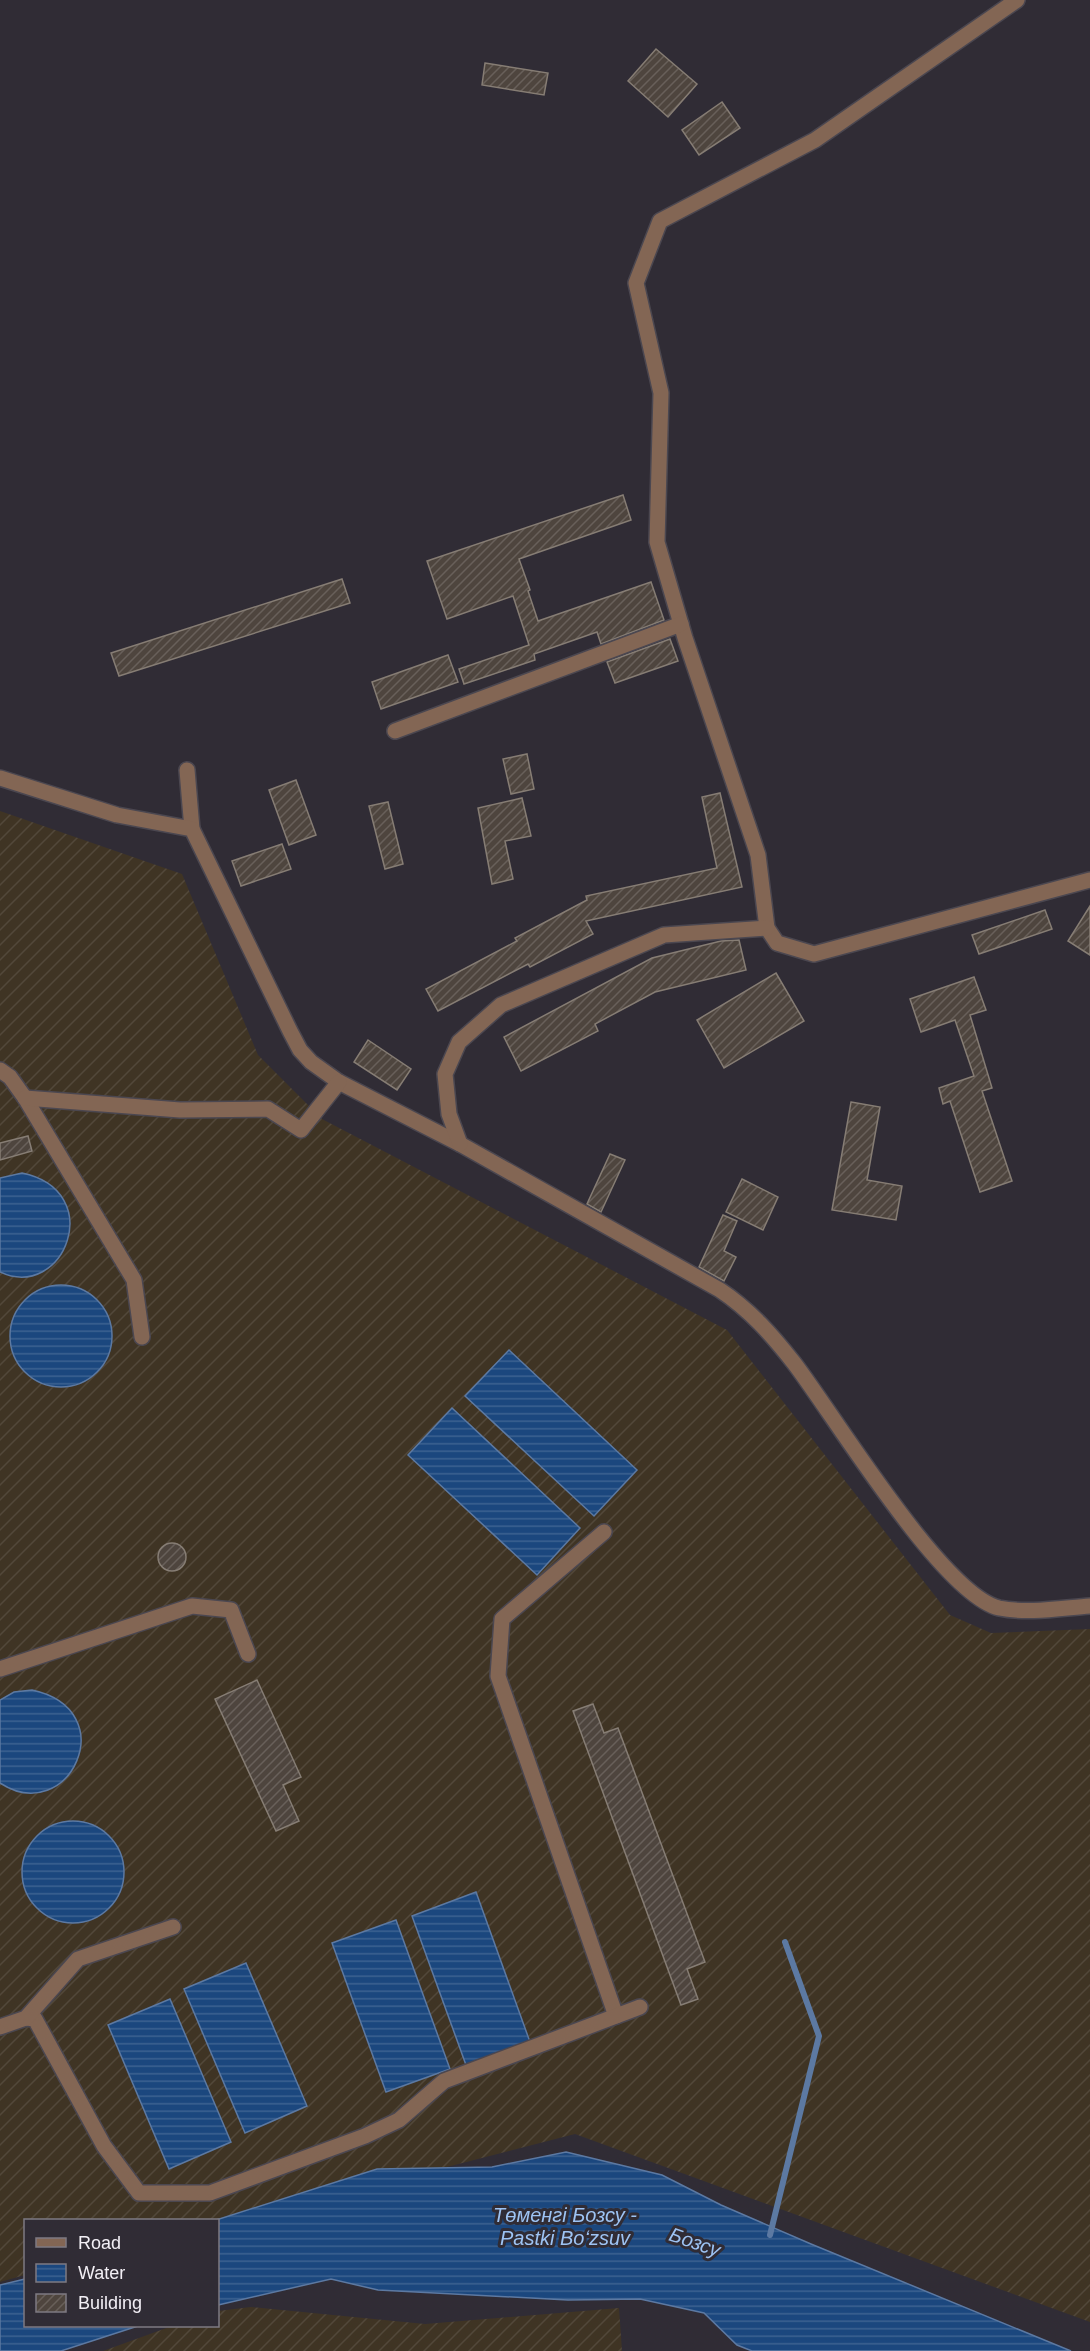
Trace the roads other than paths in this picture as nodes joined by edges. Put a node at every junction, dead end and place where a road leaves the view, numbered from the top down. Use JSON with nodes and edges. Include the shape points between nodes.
{"nodes":[{"id":1,"x":1017,"y":0,"type":"edge"},
{"id":2,"x":681,"y":624,"type":"junction"},
{"id":3,"x":395,"y":731,"type":"dead end"},
{"id":4,"x":187,"y":770,"type":"dead end"},
{"id":5,"x":0,"y":778,"type":"edge"},
{"id":6,"x":192,"y":829,"type":"junction"},
{"id":7,"x":1090,"y":880,"type":"edge"},
{"id":8,"x":767,"y":928,"type":"junction"},
{"id":9,"x":0,"y":1070,"type":"edge"},
{"id":10,"x":339,"y":1082,"type":"junction"},
{"id":11,"x":25,"y":1098,"type":"junction"},
{"id":12,"x":460,"y":1144,"type":"junction"},
{"id":13,"x":142,"y":1337,"type":"dead end"},
{"id":14,"x":604,"y":1532,"type":"dead end"},
{"id":15,"x":1090,"y":1606,"type":"edge"},
{"id":16,"x":248,"y":1654,"type":"dead end"},
{"id":17,"x":0,"y":1669,"type":"edge"},
{"id":18,"x":173,"y":1927,"type":"dead end"},
{"id":19,"x":640,"y":2007,"type":"dead end"},
{"id":20,"x":616,"y":2016,"type":"junction"},
{"id":21,"x":26,"y":2018,"type":"junction"},
{"id":22,"x":0,"y":2026,"type":"edge"}],
"edges":[{"from":1,"to":2,"type":"street","via":[[815,140],[660,222],[636,284],[661,393],[657,542]]},
{"from":2,"to":3,"type":"street"},
{"from":2,"to":8,"type":"street","via":[[758,855]]},
{"from":4,"to":6,"type":"street"},
{"from":5,"to":6,"type":"street","via":[[117,815]]},
{"from":6,"to":10,"type":"street","via":[[300,1050]]},
{"from":7,"to":8,"type":"street","via":[[814,954],[777,944]]},
{"from":8,"to":12,"type":"street","via":[[664,935],[501,1005],[459,1042],[445,1074],[449,1114]]},
{"from":9,"to":11,"type":"street"},
{"from":10,"to":11,"type":"street","via":[[302,1130],[268,1109],[180,1110]]},
{"from":10,"to":12,"type":"street"},
{"from":11,"to":13,"type":"street","via":[[135,1280]]},
{"from":12,"to":15,"type":"street","via":[[744,1306],[794,1363],[906,1521],[947,1570],[978,1598],[999,1608]]},
{"from":14,"to":20,"type":"street","via":[[502,1619],[498,1676]]},
{"from":16,"to":17,"type":"street","via":[[231,1610],[192,1606]]},
{"from":18,"to":21,"type":"street","via":[[78,1959]]},
{"from":19,"to":20,"type":"street"},
{"from":20,"to":21,"type":"street","via":[[444,2081],[399,2120],[365,2136],[210,2193],[139,2193],[104,2146],[35,2019]]},
{"from":21,"to":22,"type":"street"}]}
